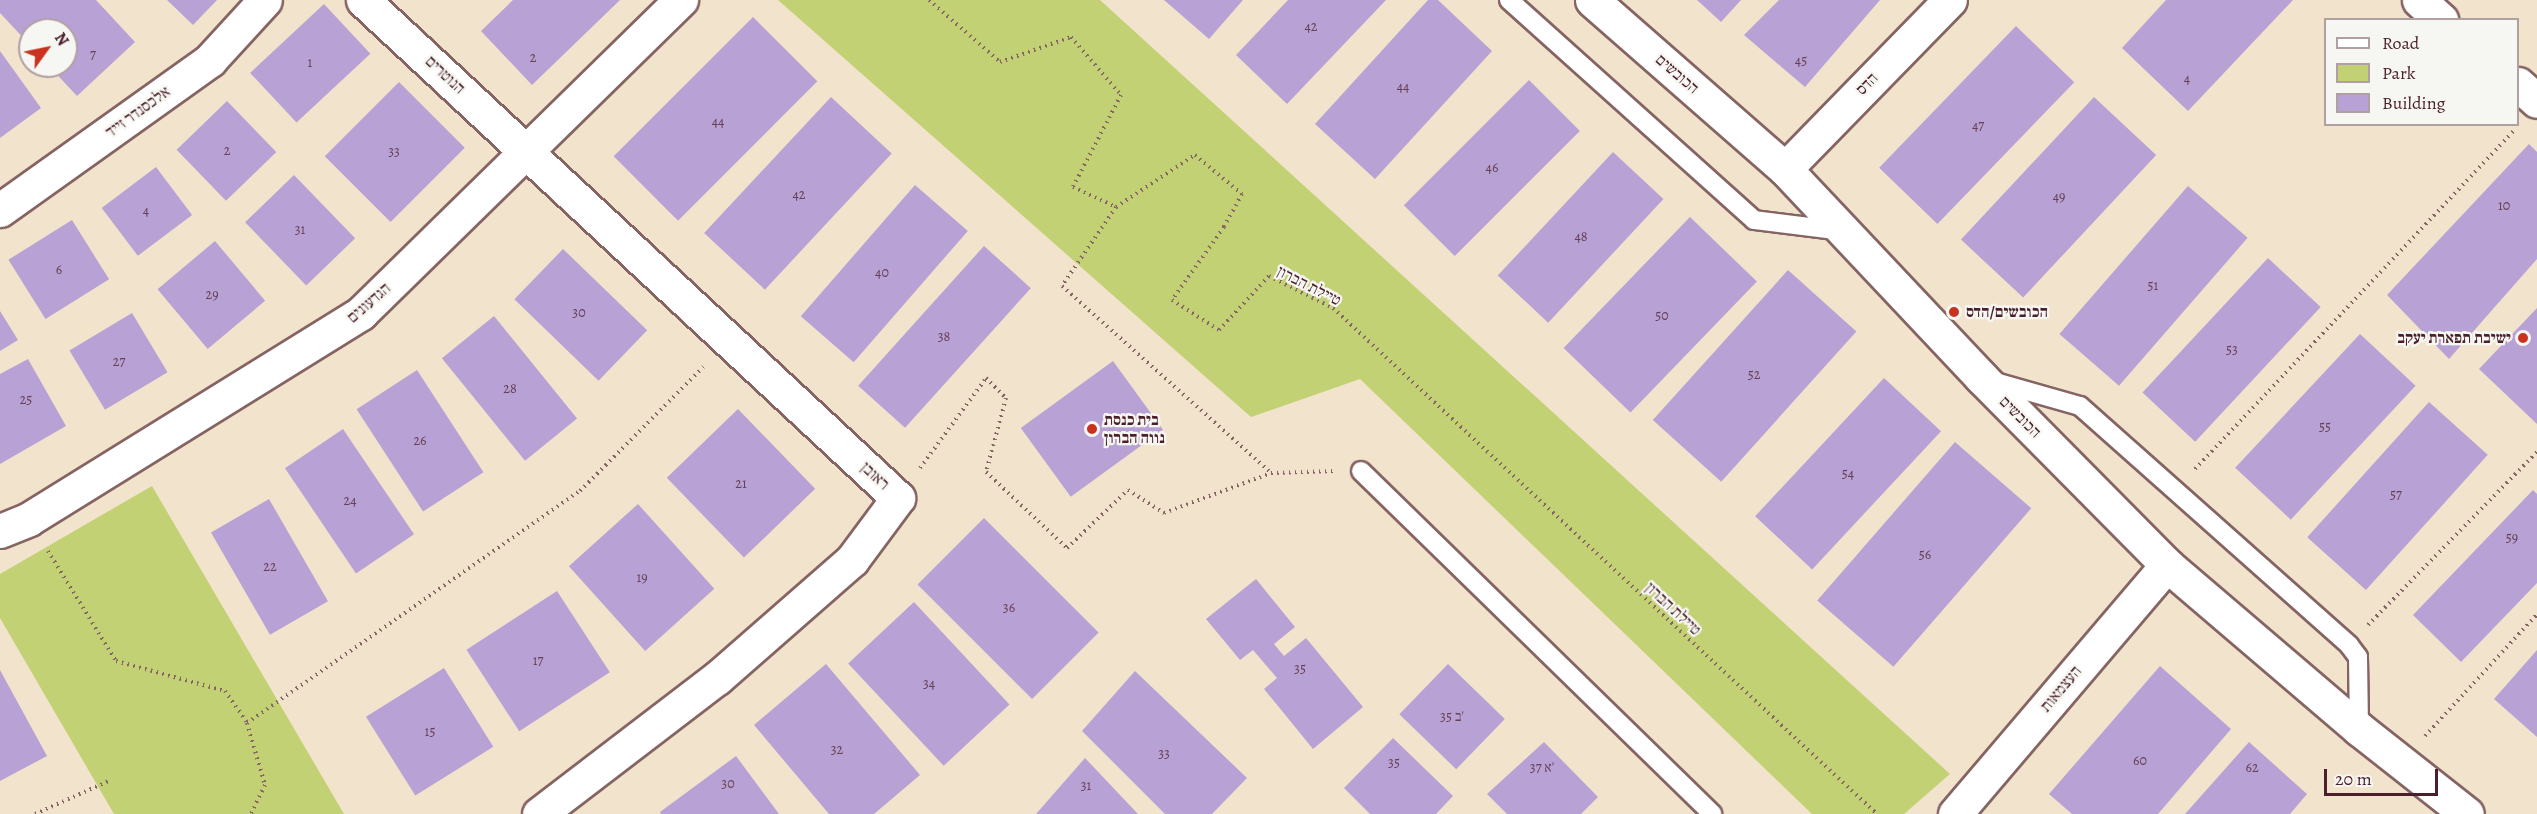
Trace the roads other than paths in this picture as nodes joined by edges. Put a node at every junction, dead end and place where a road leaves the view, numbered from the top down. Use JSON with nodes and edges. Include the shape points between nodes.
{"nodes":[{"id":1,"x":265,"y":0,"type":"edge"},
{"id":2,"x":363,"y":0,"type":"edge"},
{"id":3,"x":681,"y":0,"type":"edge"},
{"id":4,"x":1509,"y":0,"type":"edge"},
{"id":5,"x":1592,"y":0,"type":"edge"},
{"id":6,"x":1950,"y":0,"type":"edge"},
{"id":7,"x":2419,"y":0,"type":"edge"},
{"id":8,"x":2439,"y":18,"type":"edge"},
{"id":9,"x":2519,"y":89,"type":"edge"},
{"id":10,"x":2529,"y":113,"type":"edge"},
{"id":11,"x":526,"y":150,"type":"junction"},
{"id":12,"x":1785,"y":169,"type":"junction"},
{"id":13,"x":0,"y":210,"type":"edge"},
{"id":14,"x":1847,"y":231,"type":"junction"},
{"id":15,"x":1981,"y":377,"type":"junction"},
{"id":16,"x":1361,"y":471,"type":"road end"},
{"id":17,"x":14,"y":525,"type":"edge"},
{"id":18,"x":2167,"y":565,"type":"junction"},
{"id":19,"x":2359,"y":729,"type":"junction"},
{"id":20,"x":539,"y":814,"type":"edge"},
{"id":21,"x":1712,"y":814,"type":"edge"},
{"id":22,"x":1955,"y":814,"type":"edge"},
{"id":23,"x":2467,"y":814,"type":"edge"}],
"edges":[{"from":1,"to":13,"type":"street","name":"אלכסנדר זייד","via":[[210,60]]},
{"from":2,"to":11,"type":"street","name":"הנוטרים"},
{"from":3,"to":11,"type":"street","name":"הגדעונים"},
{"from":4,"to":14,"type":"lane","via":[[1754,220]]},
{"from":5,"to":12,"type":"street","name":"הכובשים"},
{"from":6,"to":12,"type":"street","name":"הדס"},
{"from":7,"to":8,"type":"street"},
{"from":9,"to":10,"type":"street"},
{"from":11,"to":17,"type":"street","name":"הגדעונים","via":[[361,314]]},
{"from":11,"to":20,"type":"street","name":"ראובן","via":[[898,498],[852,560],[717,678]]},
{"from":12,"to":14,"type":"street","name":"הכובשים"},
{"from":14,"to":15,"type":"street","name":"הכובשים"},
{"from":15,"to":18,"type":"street","name":"הכובשים"},
{"from":15,"to":19,"type":"lane","via":[[2080,406],[2349,645],[2358,657]]},
{"from":16,"to":21,"type":"lane"},
{"from":18,"to":19,"type":"street","name":"הכובשים"},
{"from":18,"to":22,"type":"street","name":"העצמאות"},
{"from":19,"to":23,"type":"street","name":"הכובשים"}]}
